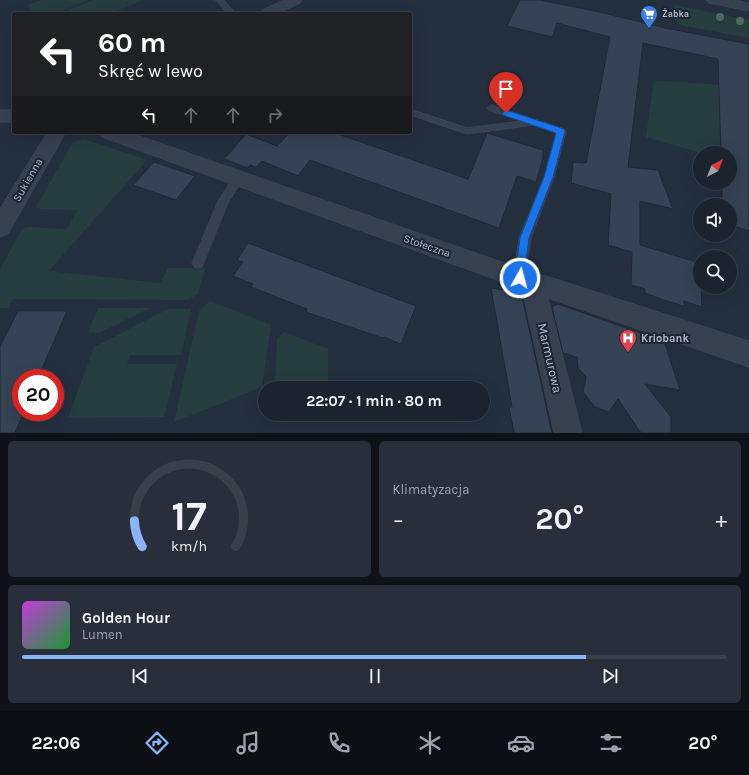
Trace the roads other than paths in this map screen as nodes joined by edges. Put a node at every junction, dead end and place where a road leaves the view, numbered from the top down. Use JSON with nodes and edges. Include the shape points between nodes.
{"nodes":[{"id":1,"x":220,"y":0,"type":"edge"},
{"id":2,"x":296,"y":0,"type":"edge"},
{"id":3,"x":714,"y":0,"type":"edge"},
{"id":4,"x":749,"y":7,"type":"edge"},
{"id":5,"x":230,"y":12,"type":"edge"},
{"id":6,"x":270,"y":12,"type":"edge"},
{"id":7,"x":492,"y":108,"type":"dead end"},
{"id":8,"x":412,"y":113,"type":"edge"},
{"id":9,"x":0,"y":116,"type":"edge"},
{"id":10,"x":12,"y":116,"type":"edge"},
{"id":11,"x":534,"y":122,"type":"junction"},
{"id":12,"x":56,"y":134,"type":"edge"},
{"id":13,"x":114,"y":134,"type":"edge"},
{"id":14,"x":238,"y":179,"type":"junction"},
{"id":15,"x":0,"y":228,"type":"edge"},
{"id":16,"x":198,"y":263,"type":"dead end"},
{"id":17,"x":526,"y":280,"type":"junction"},
{"id":18,"x":749,"y":354,"type":"edge"},
{"id":19,"x":568,"y":433,"type":"edge"}],
"edges":[{"from":1,"to":5,"type":"lane"},
{"from":2,"to":6,"type":"street"},
{"from":3,"to":4,"type":"street"},
{"from":7,"to":11,"type":"lane"},
{"from":8,"to":11,"type":"lane","via":[[467,131]]},
{"from":9,"to":10,"type":"street"},
{"from":11,"to":17,"type":"lane","via":[[561,131],[549,177],[525,238]]},
{"from":12,"to":15,"type":"street","name":"Sukienna"},
{"from":13,"to":14,"type":"street","name":"Stołeczna"},
{"from":14,"to":16,"type":"lane","via":[[222,201]]},
{"from":14,"to":17,"type":"street","name":"Stołeczna"},
{"from":17,"to":18,"type":"street","name":"Stołeczna"},
{"from":17,"to":19,"type":"street","name":"Marmurowa"}]}
